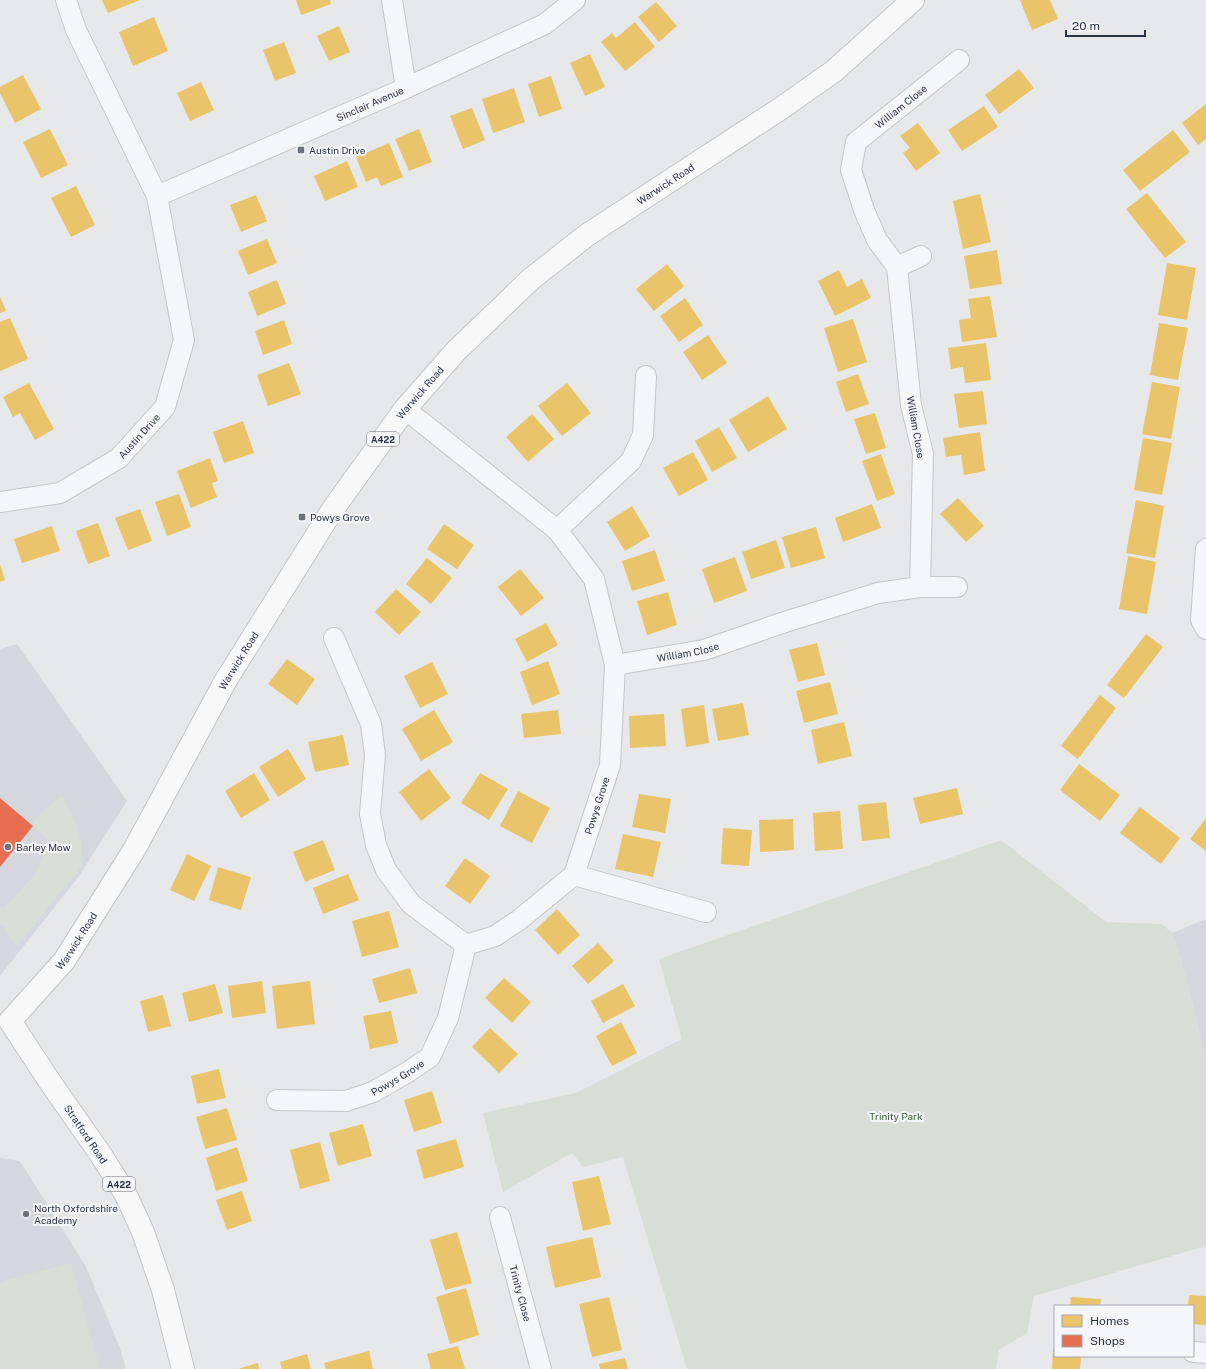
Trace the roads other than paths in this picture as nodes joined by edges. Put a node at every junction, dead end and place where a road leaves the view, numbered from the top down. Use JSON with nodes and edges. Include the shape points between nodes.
{"nodes":[{"id":1,"x":66,"y":0,"type":"edge"},
{"id":2,"x":392,"y":0,"type":"edge"},
{"id":3,"x":575,"y":0,"type":"edge"},
{"id":4,"x":913,"y":0,"type":"edge"},
{"id":5,"x":959,"y":60,"type":"dead end"},
{"id":6,"x":406,"y":88,"type":"junction"},
{"id":7,"x":157,"y":196,"type":"junction"},
{"id":8,"x":921,"y":256,"type":"dead end"},
{"id":9,"x":897,"y":267,"type":"junction"},
{"id":10,"x":646,"y":376,"type":"dead end"},
{"id":11,"x":404,"y":409,"type":"junction"},
{"id":12,"x":0,"y":502,"type":"edge"},
{"id":13,"x":558,"y":530,"type":"junction"},
{"id":14,"x":1206,"y":549,"type":"edge"},
{"id":15,"x":920,"y":587,"type":"junction"},
{"id":16,"x":957,"y":587,"type":"dead end"},
{"id":17,"x":1206,"y":629,"type":"edge"},
{"id":18,"x":334,"y":638,"type":"dead end"},
{"id":19,"x":614,"y":665,"type":"junction"},
{"id":20,"x":574,"y":875,"type":"junction"},
{"id":21,"x":706,"y":912,"type":"dead end"},
{"id":22,"x":466,"y":945,"type":"junction"},
{"id":23,"x":10,"y":1021,"type":"joint"},
{"id":24,"x":277,"y":1100,"type":"dead end"},
{"id":25,"x":500,"y":1217,"type":"dead end"},
{"id":26,"x":1194,"y":1352,"type":"edge"},
{"id":27,"x":1206,"y":1353,"type":"edge"},
{"id":28,"x":184,"y":1369,"type":"edge"},
{"id":29,"x":541,"y":1369,"type":"edge"}],
"edges":[{"from":1,"to":7,"type":"street","name":"Austin Drive","via":[[76,30]]},
{"from":2,"to":6,"type":"street"},
{"from":3,"to":6,"type":"street","name":"Sinclair Avenue","via":[[545,24]]},
{"from":4,"to":11,"type":"main road","name":"Warwick Road","number":"A422","via":[[834,71],[587,235],[531,279],[456,351]]},
{"from":5,"to":9,"type":"street","name":"William Close","via":[[856,142],[851,170],[864,210],[877,240]]},
{"from":6,"to":7,"type":"street","name":"Sinclair Avenue"},
{"from":7,"to":12,"type":"street","name":"Austin Drive","via":[[184,340],[165,407],[120,458],[60,493]]},
{"from":8,"to":9,"type":"street"},
{"from":9,"to":15,"type":"street","name":"William Close","via":[[911,405],[923,454]]},
{"from":10,"to":13,"type":"street","via":[[643,435],[631,461]]},
{"from":11,"to":13,"type":"street","name":"Powys Grove"},
{"from":11,"to":23,"type":"main road","name":"Warwick Road","number":"A422","via":[[333,508],[226,680],[134,850],[64,961]]},
{"from":13,"to":19,"type":"street","name":"Powys Grove","via":[[594,579]]},
{"from":14,"to":17,"type":"street","via":[[1201,620]]},
{"from":15,"to":16,"type":"street","name":"William Close"},
{"from":15,"to":19,"type":"street","name":"William Close","via":[[878,593],[704,650]]},
{"from":18,"to":22,"type":"street","via":[[370,724],[375,755],[370,814],[376,845],[386,870],[412,904]]},
{"from":19,"to":20,"type":"street","name":"Powys Grove","via":[[610,765]]},
{"from":20,"to":21,"type":"street"},
{"from":20,"to":22,"type":"street","via":[[519,920],[495,936]]},
{"from":22,"to":24,"type":"street","name":"Powys Grove","via":[[448,1018],[430,1057],[373,1092],[346,1101]]},
{"from":23,"to":28,"type":"main road","name":"Stratford Road","number":"A422","via":[[126,1195],[143,1232],[163,1290]]},
{"from":25,"to":29,"type":"street","name":"Trinity Close"},
{"from":26,"to":27,"type":"street"}]}
